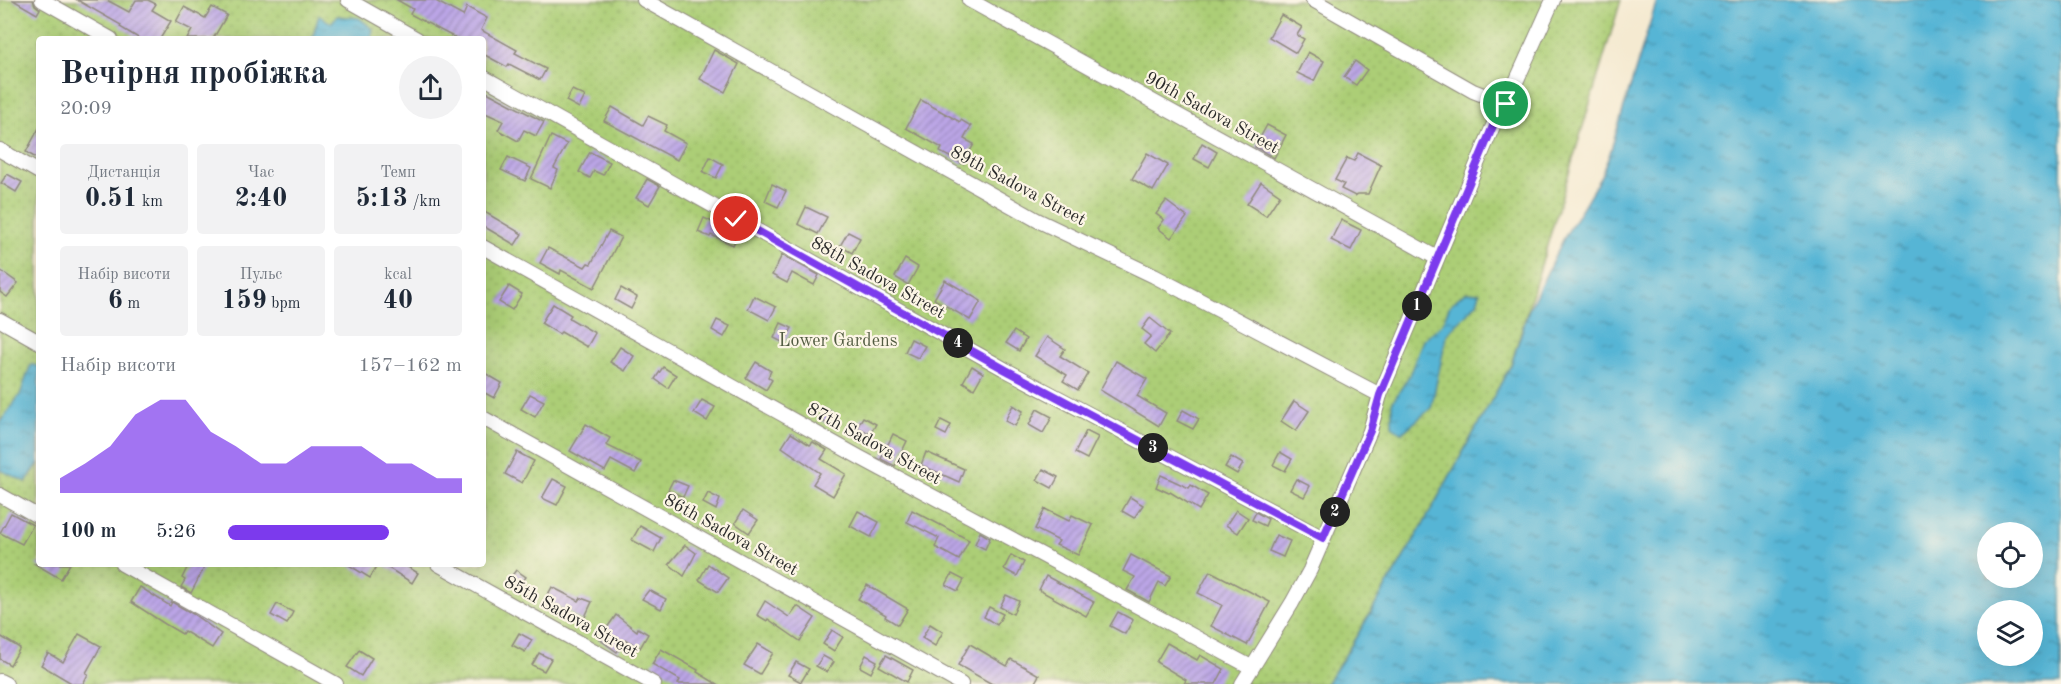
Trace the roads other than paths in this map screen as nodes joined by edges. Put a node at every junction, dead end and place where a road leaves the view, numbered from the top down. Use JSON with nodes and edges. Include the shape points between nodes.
{"nodes":[{"id":1,"x":42,"y":0,"type":"edge"},
{"id":2,"x":348,"y":0,"type":"edge"},
{"id":3,"x":644,"y":0,"type":"edge"},
{"id":4,"x":969,"y":0,"type":"edge"},
{"id":5,"x":1312,"y":0,"type":"edge"},
{"id":6,"x":1554,"y":0,"type":"edge"},
{"id":7,"x":106,"y":36,"type":"edge"},
{"id":8,"x":412,"y":36,"type":"edge"},
{"id":9,"x":486,"y":79,"type":"edge"},
{"id":10,"x":1506,"y":104,"type":"junction"},
{"id":11,"x":0,"y":150,"type":"edge"},
{"id":12,"x":36,"y":170,"type":"edge"},
{"id":13,"x":486,"y":249,"type":"edge"},
{"id":14,"x":1437,"y":258,"type":"junction"},
{"id":15,"x":0,"y":320,"type":"edge"},
{"id":16,"x":36,"y":340,"type":"edge"},
{"id":17,"x":1380,"y":395,"type":"junction"},
{"id":18,"x":486,"y":420,"type":"edge"},
{"id":19,"x":0,"y":495,"type":"edge"},
{"id":20,"x":36,"y":515,"type":"edge"},
{"id":21,"x":1323,"y":538,"type":"junction"},
{"id":22,"x":127,"y":567,"type":"edge"},
{"id":23,"x":443,"y":567,"type":"edge"},
{"id":24,"x":1251,"y":666,"type":"junction"},
{"id":25,"x":0,"y":681,"type":"edge"},
{"id":26,"x":6,"y":684,"type":"edge"},
{"id":27,"x":336,"y":684,"type":"edge"},
{"id":28,"x":654,"y":684,"type":"edge"},
{"id":29,"x":961,"y":684,"type":"edge"},
{"id":30,"x":1242,"y":684,"type":"edge"}],
"edges":[{"from":1,"to":7,"type":"street"},
{"from":2,"to":8,"type":"street"},
{"from":3,"to":17,"type":"street","name":"89th Sadova Street","via":[[1038,220]]},
{"from":4,"to":14,"type":"street","name":"90th Sadova Street"},
{"from":5,"to":10,"type":"street","via":[[1473,91]]},
{"from":6,"to":10,"type":"street"},
{"from":9,"to":21,"type":"street","name":"88th Sadova Street","via":[[1006,370]]},
{"from":10,"to":14,"type":"street"},
{"from":11,"to":12,"type":"street"},
{"from":13,"to":24,"type":"street","name":"87th Sadova Street","via":[[859,458]]},
{"from":14,"to":17,"type":"street"},
{"from":15,"to":16,"type":"street"},
{"from":17,"to":21,"type":"street","via":[[1370,431]]},
{"from":18,"to":29,"type":"street","name":"86th Sadova Street"},
{"from":19,"to":20,"type":"street"},
{"from":21,"to":24,"type":"street","via":[[1292,603]]},
{"from":22,"to":27,"type":"street"},
{"from":23,"to":28,"type":"street","name":"85th Sadova Street"},
{"from":24,"to":30,"type":"street"},
{"from":25,"to":26,"type":"street"}]}
